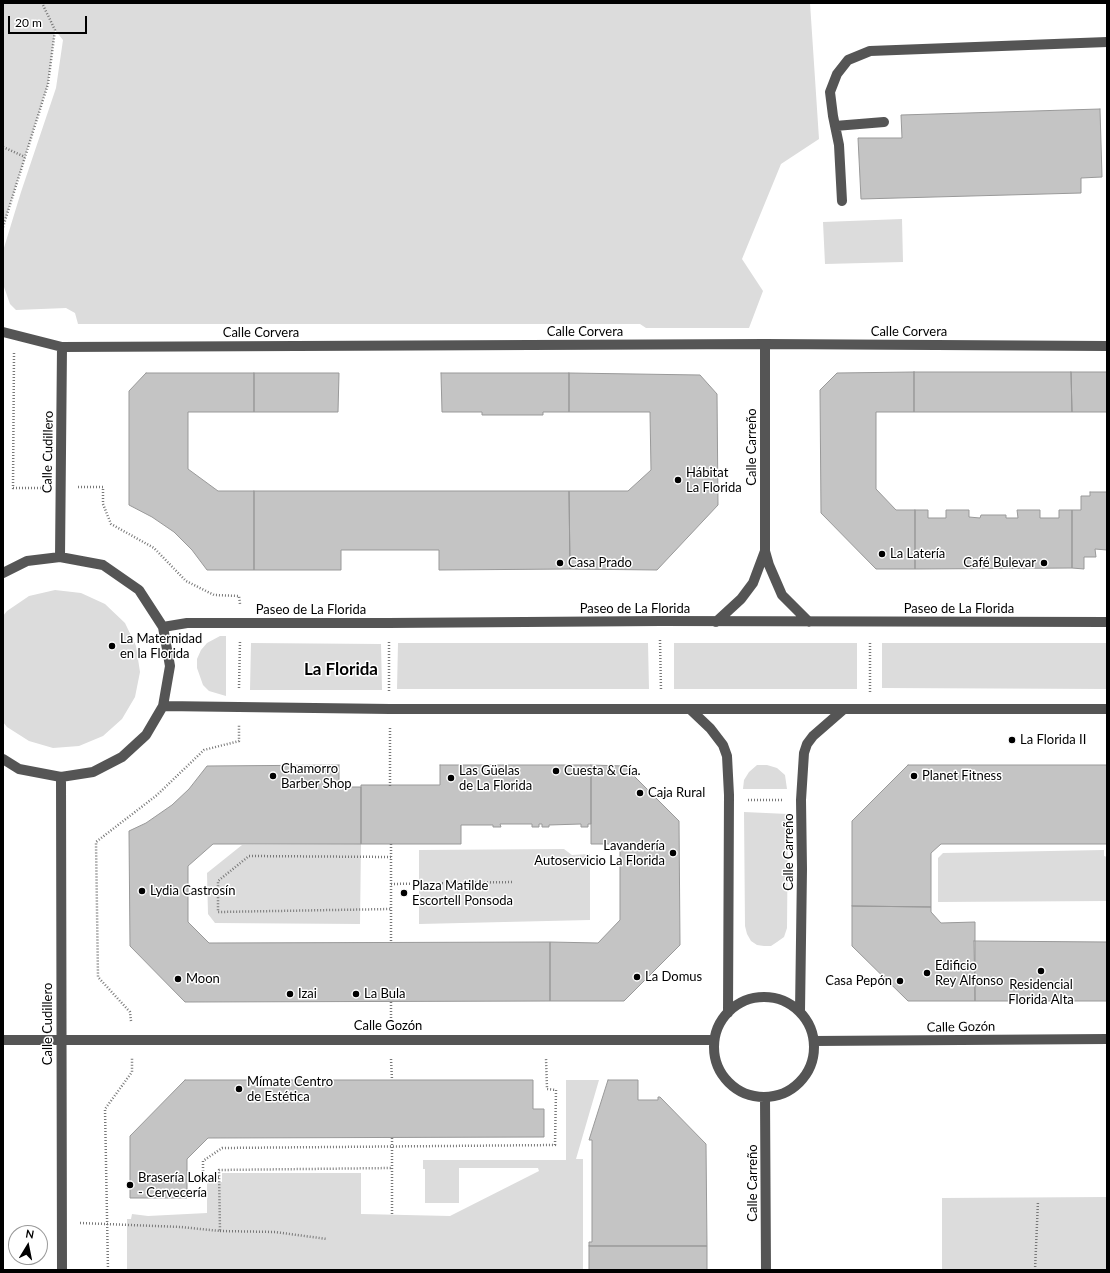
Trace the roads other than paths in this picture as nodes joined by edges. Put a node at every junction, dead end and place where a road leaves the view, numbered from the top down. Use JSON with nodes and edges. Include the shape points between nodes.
{"nodes":[{"id":1,"x":1107,"y":42,"type":"edge"},
{"id":2,"x":884,"y":122,"type":"dead end"},
{"id":3,"x":835,"y":126,"type":"junction"},
{"id":4,"x":842,"y":201,"type":"dead end"},
{"id":5,"x":3,"y":332,"type":"edge"},
{"id":6,"x":765,"y":344,"type":"junction"},
{"id":7,"x":1107,"y":346,"type":"edge"},
{"id":8,"x":62,"y":347,"type":"junction"},
{"id":9,"x":765,"y":550,"type":"junction"},
{"id":10,"x":60,"y":557,"type":"junction"},
{"id":11,"x":3,"y":573,"type":"edge"},
{"id":12,"x":716,"y":622,"type":"junction"},
{"id":13,"x":809,"y":622,"type":"junction"},
{"id":14,"x":1107,"y":622,"type":"edge"},
{"id":15,"x":163,"y":627,"type":"junction"},
{"id":16,"x":163,"y":706,"type":"junction"},
{"id":17,"x":690,"y":708,"type":"junction"},
{"id":18,"x":844,"y":709,"type":"junction"},
{"id":19,"x":1107,"y":709,"type":"edge"},
{"id":20,"x":3,"y":759,"type":"edge"},
{"id":21,"x":61,"y":777,"type":"junction"},
{"id":22,"x":800,"y":1011,"type":"junction"},
{"id":23,"x":728,"y":1013,"type":"junction"},
{"id":24,"x":61,"y":1039,"type":"junction"},
{"id":25,"x":1107,"y":1039,"type":"edge"},
{"id":26,"x":3,"y":1040,"type":"edge"},
{"id":27,"x":714,"y":1040,"type":"junction"},
{"id":28,"x":814,"y":1041,"type":"junction"},
{"id":29,"x":765,"y":1097,"type":"junction"},
{"id":30,"x":62,"y":1270,"type":"edge"},
{"id":31,"x":766,"y":1270,"type":"edge"}],
"edges":[{"from":1,"to":3,"type":"street","via":[[870,51],[848,60],[837,74],[830,92]]},
{"from":2,"to":3,"type":"street"},
{"from":3,"to":4,"type":"street","via":[[839,145]]},
{"from":5,"to":8,"type":"street","name":"Calle Corvera"},
{"from":6,"to":7,"type":"street","name":"Calle Corvera"},
{"from":6,"to":8,"type":"street","name":"Calle Corvera"},
{"from":6,"to":9,"type":"street","name":"Calle Carreño"},
{"from":8,"to":10,"type":"street","name":"Calle Cudillero"},
{"from":9,"to":12,"type":"street","via":[[753,583],[741,600]]},
{"from":9,"to":13,"type":"street","via":[[782,595]]},
{"from":10,"to":11,"type":"street","via":[[27,561]]},
{"from":10,"to":15,"type":"street","via":[[103,566],[139,590]]},
{"from":12,"to":13,"type":"street","name":"Paseo de La Florida"},
{"from":12,"to":15,"type":"street","name":"Paseo de La Florida","via":[[187,623]]},
{"from":13,"to":14,"type":"street","name":"Paseo de La Florida"},
{"from":15,"to":16,"type":"street","via":[[170,666]]},
{"from":16,"to":17,"type":"street","via":[[390,709]]},
{"from":16,"to":21,"type":"street","via":[[146,735],[122,757],[93,772]]},
{"from":17,"to":18,"type":"street"},
{"from":17,"to":23,"type":"street","via":[[710,728],[723,745],[727,756]]},
{"from":18,"to":19,"type":"street"},
{"from":18,"to":22,"type":"street","name":"Calle Carreño","via":[[807,744],[803,758]]},
{"from":20,"to":21,"type":"street","via":[[19,769]]},
{"from":21,"to":24,"type":"street","name":"Calle Cudillero"},
{"from":22,"to":23,"type":"street","via":[[788,1002],[770,997],[747,1000]]},
{"from":22,"to":28,"type":"street","via":[[811,1029]]},
{"from":23,"to":27,"type":"street","via":[[718,1027]]},
{"from":24,"to":26,"type":"street","name":"Calle Gozón"},
{"from":24,"to":27,"type":"street","name":"Calle Gozón"},
{"from":24,"to":30,"type":"street","name":"Calle Cudillero"},
{"from":25,"to":28,"type":"street","name":"Calle Gozón"},
{"from":27,"to":29,"type":"street","via":[[714,1056],[720,1071],[729,1082],[743,1092]]},
{"from":28,"to":29,"type":"street","via":[[813,1060],[806,1076],[795,1087],[782,1094]]},
{"from":29,"to":31,"type":"street","name":"Calle Carreño"}]}
